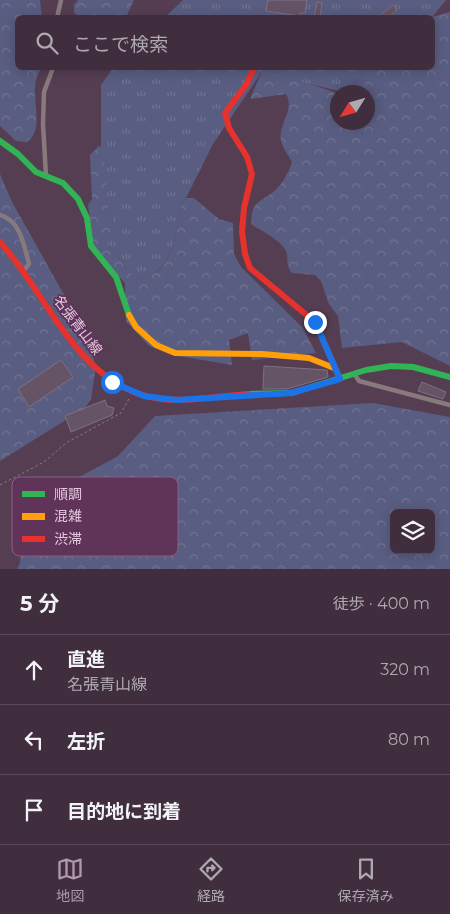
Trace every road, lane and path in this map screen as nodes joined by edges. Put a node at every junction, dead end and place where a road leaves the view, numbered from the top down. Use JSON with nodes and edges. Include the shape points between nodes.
{"nodes":[{"id":1,"x":62,"y":0,"type":"edge"},
{"id":2,"x":58,"y":15,"type":"edge"},
{"id":3,"x":52,"y":70,"type":"edge"},
{"id":4,"x":253,"y":70,"type":"edge"},
{"id":5,"x":0,"y":142,"type":"edge"},
{"id":6,"x":46,"y":176,"type":"junction"},
{"id":7,"x":0,"y":215,"type":"edge"},
{"id":8,"x":0,"y":242,"type":"edge"},
{"id":9,"x":24,"y":270,"type":"junction"},
{"id":10,"x":334,"y":368,"type":"junction"},
{"id":11,"x":355,"y":375,"type":"junction"},
{"id":12,"x":450,"y":377,"type":"edge"},
{"id":13,"x":340,"y":379,"type":"junction"},
{"id":14,"x":133,"y":392,"type":"junction"},
{"id":15,"x":450,"y":406,"type":"edge"},
{"id":16,"x":15,"y":477,"type":"edge"},
{"id":17,"x":12,"y":479,"type":"edge"},
{"id":18,"x":0,"y":485,"type":"edge"}],
"edges":[{"from":1,"to":2,"type":"street"},
{"from":3,"to":6,"type":"street","via":[[44,92],[42,124]]},
{"from":4,"to":10,"type":"street","via":[[225,113],[225,123],[248,156],[252,174],[244,208],[242,242],[246,259],[250,268],[315,322]]},
{"from":5,"to":6,"type":"street","via":[[36,172]]},
{"from":6,"to":10,"type":"street","via":[[63,183],[78,199],[87,218],[92,246],[116,277],[136,327],[156,345],[174,353],[309,358]]},
{"from":7,"to":9,"type":"street","via":[[8,217],[17,228],[29,264]]},
{"from":8,"to":9,"type":"street","name":"名張青山線"},
{"from":9,"to":14,"type":"street","name":"名張青山線","via":[[94,366],[112,382]]},
{"from":10,"to":13,"type":"street"},
{"from":11,"to":12,"type":"street","name":"名張青山線","via":[[393,366],[427,370]]},
{"from":11,"to":13,"type":"street","name":"名張青山線"},
{"from":11,"to":15,"type":"street","via":[[359,381]]},
{"from":13,"to":14,"type":"street","name":"名張青山線","via":[[279,395],[176,400]]},
{"from":14,"to":16,"type":"path","via":[[121,413],[66,443],[44,462]]},
{"from":17,"to":18,"type":"path"}]}
